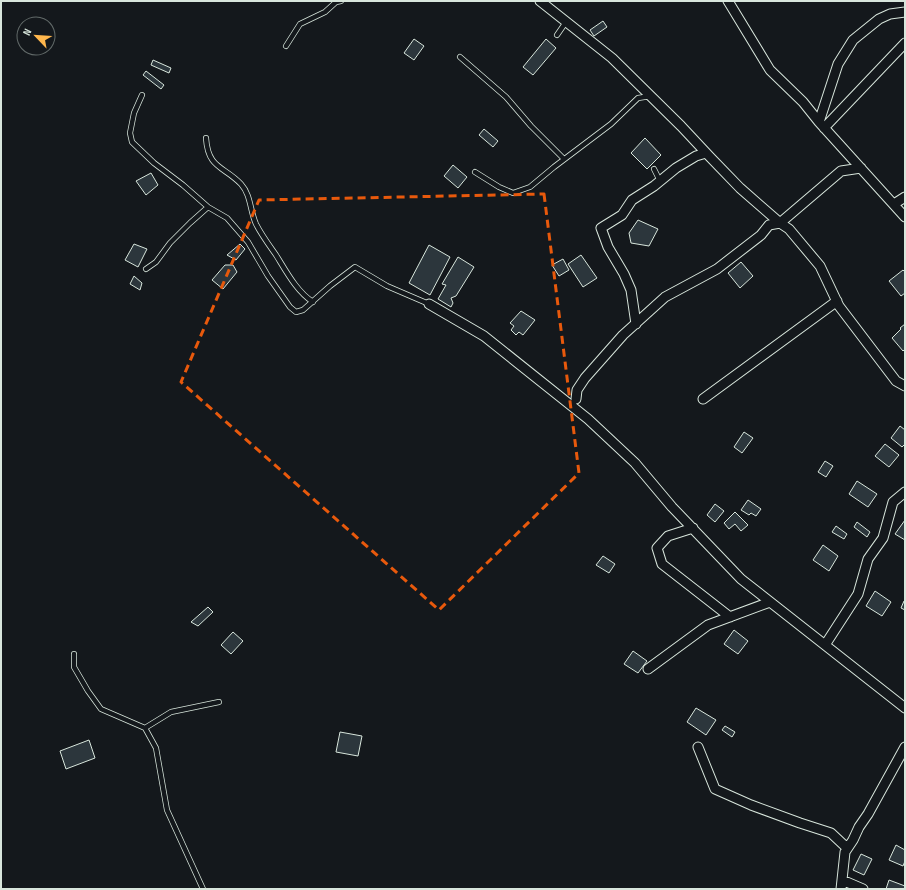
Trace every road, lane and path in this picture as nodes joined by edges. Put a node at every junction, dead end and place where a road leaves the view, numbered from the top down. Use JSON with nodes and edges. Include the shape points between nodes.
{"nodes":[{"id":1,"x":341,"y":1,"type":"edge"},
{"id":2,"x":540,"y":1,"type":"edge"},
{"id":3,"x":728,"y":1,"type":"edge"},
{"id":4,"x":905,"y":12,"type":"edge"},
{"id":5,"x":566,"y":22,"type":"junction"},
{"id":6,"x":557,"y":35,"type":"dead end"},
{"id":7,"x":905,"y":43,"type":"edge"},
{"id":8,"x":286,"y":46,"type":"dead end"},
{"id":9,"x":460,"y":56,"type":"dead end"},
{"id":10,"x":142,"y":94,"type":"dead end"},
{"id":11,"x":651,"y":96,"type":"junction"},
{"id":12,"x":821,"y":125,"type":"junction"},
{"id":13,"x":206,"y":138,"type":"dead end"},
{"id":14,"x":706,"y":154,"type":"junction"},
{"id":15,"x":564,"y":160,"type":"junction"},
{"id":16,"x":861,"y":168,"type":"junction"},
{"id":17,"x":654,"y":170,"type":"dead end"},
{"id":18,"x":475,"y":172,"type":"dead end"},
{"id":19,"x":660,"y":181,"type":"junction"},
{"id":20,"x":905,"y":197,"type":"edge"},
{"id":21,"x":894,"y":204,"type":"junction"},
{"id":22,"x":208,"y":207,"type":"junction"},
{"id":23,"x":905,"y":217,"type":"edge"},
{"id":24,"x":780,"y":223,"type":"junction"},
{"id":25,"x":146,"y":269,"type":"dead end"},
{"id":26,"x":837,"y":301,"type":"junction"},
{"id":27,"x":313,"y":302,"type":"junction"},
{"id":28,"x":429,"y":304,"type":"joint"},
{"id":29,"x":636,"y":324,"type":"junction"},
{"id":30,"x":905,"y":386,"type":"edge"},
{"id":31,"x":576,"y":399,"type":"dead end"},
{"id":32,"x":703,"y":399,"type":"dead end"},
{"id":33,"x":905,"y":492,"type":"edge"},
{"id":34,"x":693,"y":528,"type":"junction"},
{"id":35,"x":770,"y":602,"type":"junction"},
{"id":36,"x":730,"y":617,"type":"junction"},
{"id":37,"x":825,"y":644,"type":"junction"},
{"id":38,"x":74,"y":654,"type":"dead end"},
{"id":39,"x":648,"y":670,"type":"dead end"},
{"id":40,"x":219,"y":702,"type":"dead end"},
{"id":41,"x":905,"y":708,"type":"edge"},
{"id":42,"x":145,"y":728,"type":"junction"},
{"id":43,"x":698,"y":747,"type":"dead end"},
{"id":44,"x":904,"y":750,"type":"edge"},
{"id":45,"x":848,"y":848,"type":"junction"},
{"id":46,"x":841,"y":884,"type":"edge"},
{"id":47,"x":203,"y":889,"type":"edge"},
{"id":48,"x":863,"y":889,"type":"edge"}],
"edges":[{"from":1,"to":8,"type":"lane","via":[[300,24]]},
{"from":2,"to":5,"type":"street"},
{"from":3,"to":12,"type":"street","via":[[770,70],[803,102]]},
{"from":4,"to":12,"type":"street","via":[[879,19],[852,40],[838,64]]},
{"from":5,"to":6,"type":"lane"},
{"from":5,"to":11,"type":"street","via":[[612,58]]},
{"from":7,"to":12,"type":"street"},
{"from":9,"to":15,"type":"lane","via":[[506,97]]},
{"from":10,"to":22,"type":"lane","via":[[134,113],[130,133],[132,142]]},
{"from":11,"to":14,"type":"street"},
{"from":11,"to":15,"type":"lane","via":[[638,98],[611,124]]},
{"from":12,"to":16,"type":"street"},
{"from":13,"to":27,"type":"lane","via":[[211,160],[247,192],[256,223],[295,284],[306,298]]},
{"from":14,"to":19,"type":"street","via":[[696,156]]},
{"from":14,"to":24,"type":"street"},
{"from":15,"to":18,"type":"lane","via":[[530,187],[513,193]]},
{"from":16,"to":21,"type":"street"},
{"from":16,"to":24,"type":"street","via":[[841,171]]},
{"from":17,"to":19,"type":"lane"},
{"from":19,"to":29,"type":"street","via":[[632,200],[622,215],[601,228],[631,290]]},
{"from":20,"to":21,"type":"street"},
{"from":21,"to":23,"type":"street"},
{"from":22,"to":25,"type":"lane","via":[[170,243],[156,262]]},
{"from":22,"to":27,"type":"lane","via":[[227,218],[248,242],[290,307],[296,312]]},
{"from":24,"to":26,"type":"street","via":[[789,229],[820,266]]},
{"from":24,"to":29,"type":"street","via":[[769,225],[761,235],[717,269],[665,297]]},
{"from":26,"to":30,"type":"street","via":[[896,381]]},
{"from":26,"to":32,"type":"street"},
{"from":27,"to":28,"type":"lane","via":[[355,266],[387,286]]},
{"from":28,"to":34,"type":"street","via":[[484,336],[588,419],[634,463]]},
{"from":29,"to":31,"type":"street","via":[[585,378],[577,390]]},
{"from":33,"to":37,"type":"street","via":[[893,502],[883,538],[868,558],[858,594]]},
{"from":34,"to":35,"type":"street","via":[[741,579]]},
{"from":34,"to":36,"type":"street","via":[[668,536],[657,548],[662,564]]},
{"from":35,"to":36,"type":"street"},
{"from":35,"to":37,"type":"street"},
{"from":36,"to":39,"type":"street","via":[[708,625]]},
{"from":37,"to":41,"type":"street"},
{"from":38,"to":42,"type":"lane","via":[[74,667],[101,709]]},
{"from":40,"to":42,"type":"lane","via":[[171,712]]},
{"from":42,"to":47,"type":"lane","via":[[156,748],[168,810]]},
{"from":43,"to":45,"type":"street","via":[[715,789],[751,805],[831,832]]},
{"from":44,"to":45,"type":"street"},
{"from":45,"to":46,"type":"street","via":[[845,852]]},
{"from":46,"to":48,"type":"street"}]}
